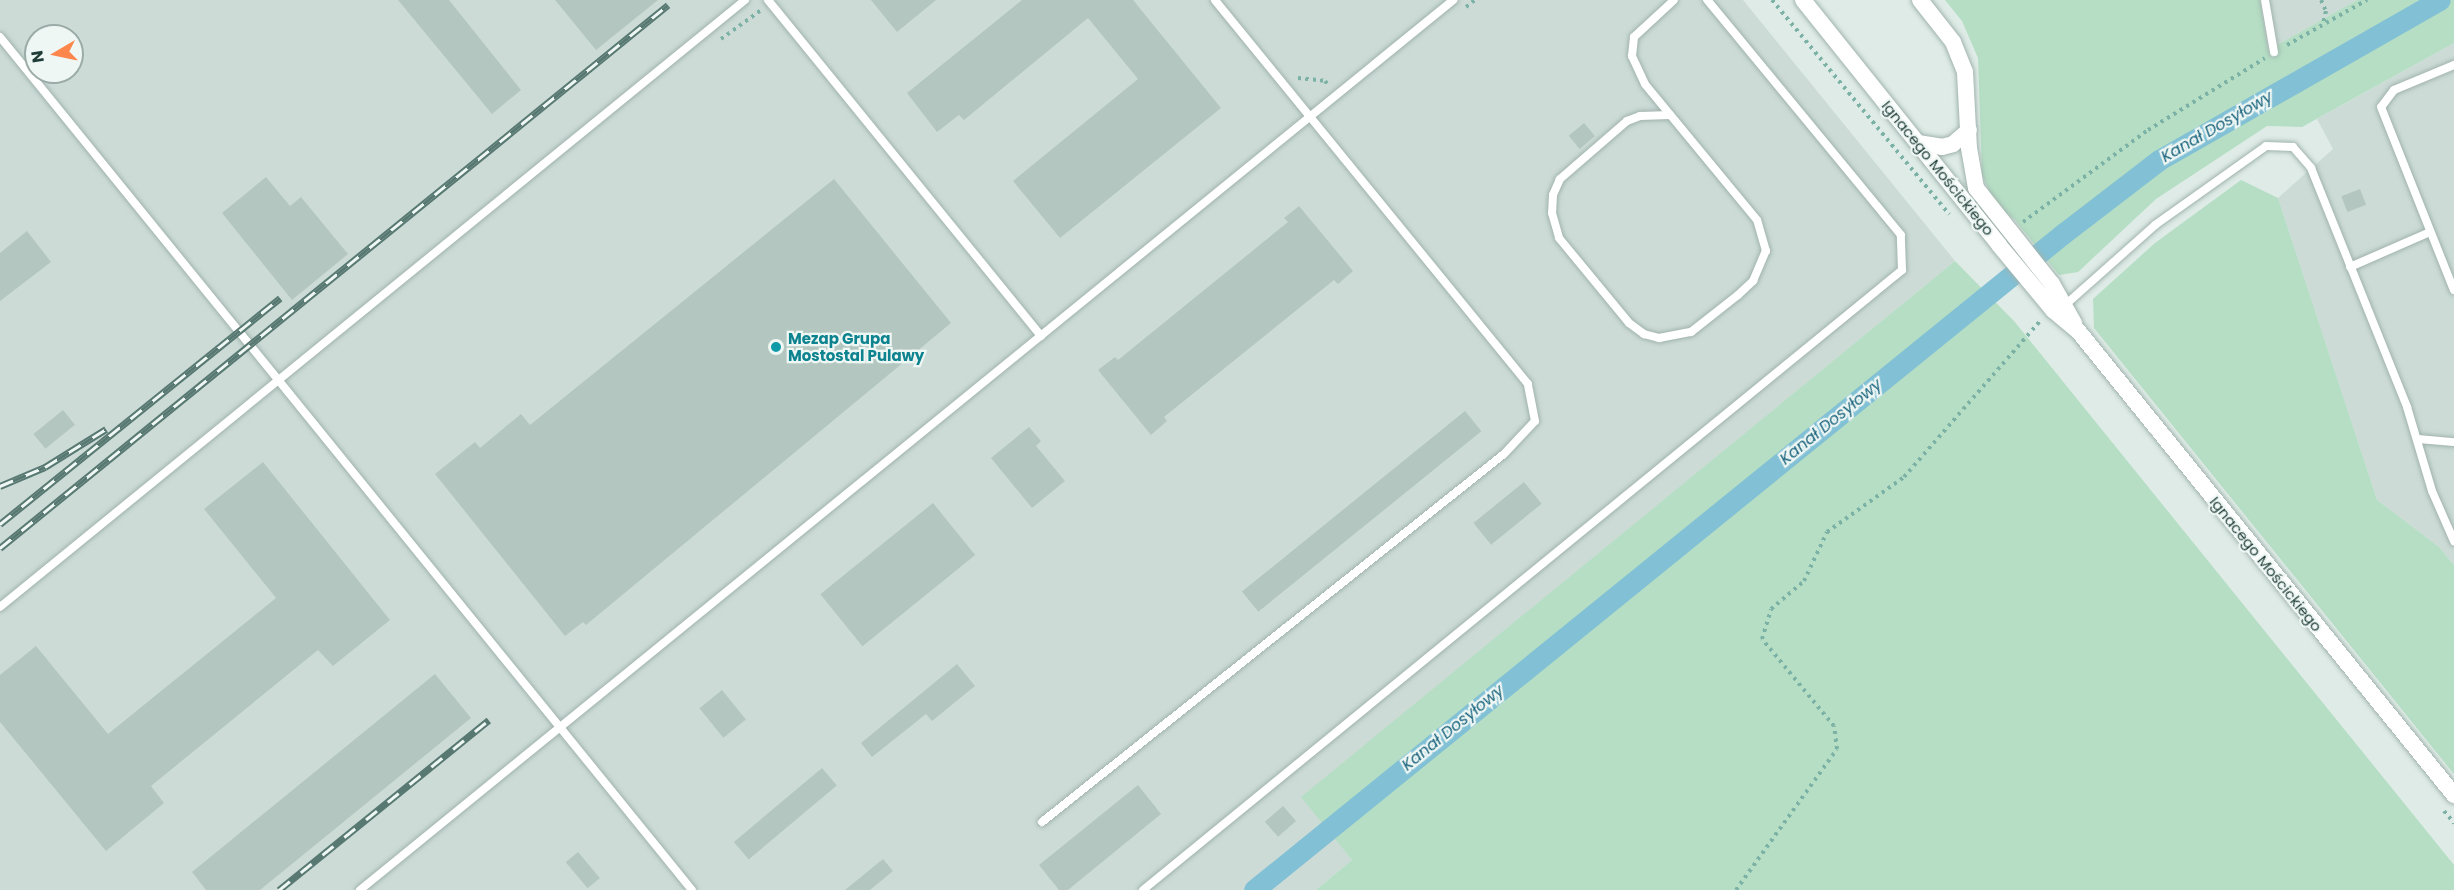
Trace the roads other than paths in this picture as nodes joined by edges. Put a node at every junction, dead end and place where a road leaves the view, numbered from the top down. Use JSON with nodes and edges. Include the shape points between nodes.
{"nodes":[{"id":1,"x":745,"y":0,"type":"edge"},
{"id":2,"x":768,"y":0,"type":"edge"},
{"id":3,"x":1215,"y":0,"type":"edge"},
{"id":4,"x":1453,"y":0,"type":"edge"},
{"id":5,"x":1674,"y":0,"type":"edge"},
{"id":6,"x":1707,"y":0,"type":"edge"},
{"id":7,"x":1803,"y":0,"type":"edge"},
{"id":8,"x":1920,"y":0,"type":"edge"},
{"id":9,"x":2265,"y":0,"type":"edge"},
{"id":10,"x":0,"y":37,"type":"edge"},
{"id":11,"x":2274,"y":52,"type":"road end"},
{"id":12,"x":2454,"y":64,"type":"edge"},
{"id":13,"x":1670,"y":115,"type":"junction"},
{"id":14,"x":1310,"y":117,"type":"junction"},
{"id":15,"x":1968,"y":130,"type":"junction"},
{"id":16,"x":1918,"y":142,"type":"junction"},
{"id":17,"x":2430,"y":232,"type":"junction"},
{"id":18,"x":2007,"y":238,"type":"junction"},
{"id":19,"x":2350,"y":267,"type":"junction"},
{"id":20,"x":2454,"y":290,"type":"edge"},
{"id":21,"x":2059,"y":308,"type":"junction"},
{"id":22,"x":1041,"y":336,"type":"junction"},
{"id":23,"x":278,"y":381,"type":"junction"},
{"id":24,"x":2418,"y":440,"type":"junction"},
{"id":25,"x":2454,"y":442,"type":"edge"},
{"id":26,"x":2454,"y":541,"type":"edge"},
{"id":27,"x":0,"y":607,"type":"edge"},
{"id":28,"x":560,"y":727,"type":"junction"},
{"id":29,"x":2454,"y":795,"type":"edge"},
{"id":30,"x":1042,"y":822,"type":"dead end"},
{"id":31,"x":360,"y":890,"type":"edge"},
{"id":32,"x":692,"y":890,"type":"edge"},
{"id":33,"x":1143,"y":890,"type":"edge"}],
"edges":[{"from":1,"to":23,"type":"lane"},
{"from":2,"to":22,"type":"lane"},
{"from":3,"to":14,"type":"lane"},
{"from":4,"to":14,"type":"lane"},
{"from":5,"to":13,"type":"lane","via":[[1634,37],[1632,56],[1645,84]]},
{"from":6,"to":33,"type":"lane","via":[[1901,235],[1902,270]]},
{"from":7,"to":16,"type":"street","name":"Ignacego Mościckiego"},
{"from":8,"to":15,"type":"street","name":"Ignacego Mościckiego","via":[[1960,55],[1965,72]]},
{"from":9,"to":11,"type":"lane"},
{"from":10,"to":23,"type":"lane"},
{"from":12,"to":17,"type":"lane","via":[[2394,90],[2381,107]]},
{"from":13,"to":13,"type":"lane","via":[[1757,220],[1766,251],[1753,281],[1738,295],[1691,332],[1659,338],[1644,334],[1629,323],[1559,238],[1552,213],[1553,195],[1560,179],[1627,121],[1640,116]]},
{"from":14,"to":22,"type":"lane"},
{"from":14,"to":30,"type":"lane","via":[[1528,384],[1535,421],[1504,454]]},
{"from":15,"to":16,"type":"street","via":[[1953,144],[1942,147]]},
{"from":15,"to":18,"type":"street","name":"Ignacego Mościckiego","via":[[1976,188]]},
{"from":16,"to":18,"type":"street","name":"Ignacego Mościckiego"},
{"from":17,"to":19,"type":"lane"},
{"from":17,"to":20,"type":"lane"},
{"from":18,"to":21,"type":"street","name":"Ignacego Mościckiego"},
{"from":19,"to":21,"type":"lane","via":[[2311,168],[2293,147],[2274,144],[2155,225]]},
{"from":19,"to":24,"type":"lane"},
{"from":21,"to":29,"type":"street","name":"Ignacego Mościckiego"},
{"from":22,"to":28,"type":"lane"},
{"from":23,"to":27,"type":"lane"},
{"from":23,"to":28,"type":"lane"},
{"from":24,"to":25,"type":"lane"},
{"from":24,"to":26,"type":"lane","via":[[2432,491]]},
{"from":28,"to":31,"type":"lane"},
{"from":28,"to":32,"type":"lane"}]}
